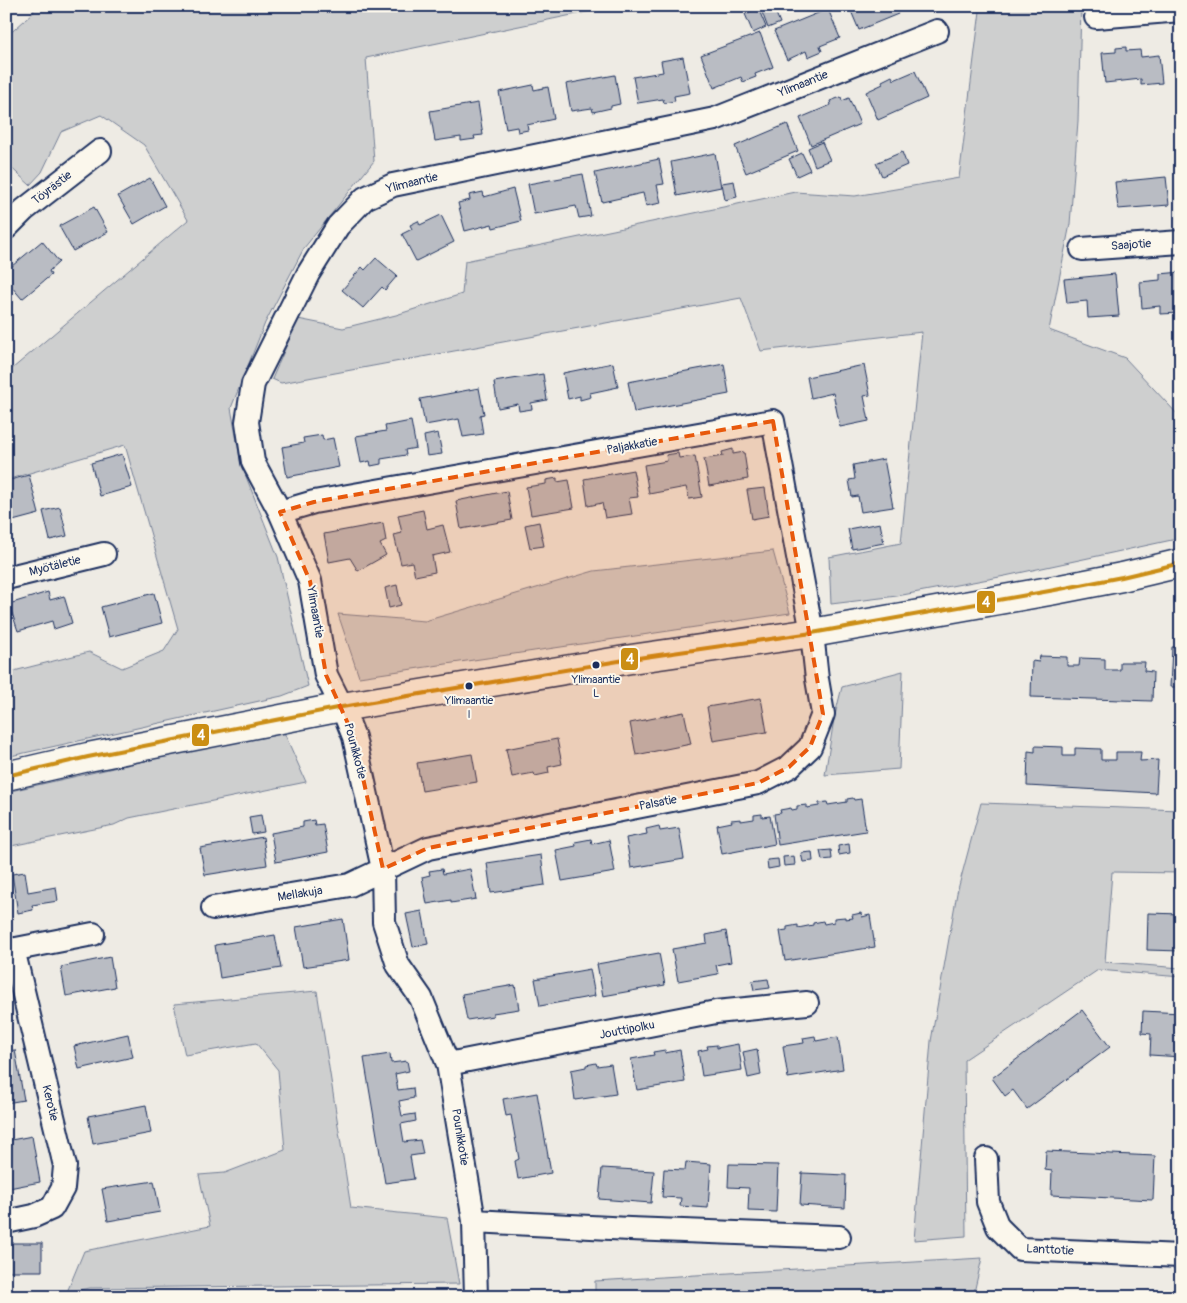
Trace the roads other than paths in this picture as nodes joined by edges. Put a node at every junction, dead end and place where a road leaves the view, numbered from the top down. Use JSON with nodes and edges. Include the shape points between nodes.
{"nodes":[{"id":1,"x":1181,"y":10,"type":"edge"},
{"id":2,"x":1096,"y":17,"type":"dead end"},
{"id":3,"x":937,"y":31,"type":"dead end"},
{"id":4,"x":100,"y":151,"type":"dead end"},
{"id":5,"x":6,"y":228,"type":"edge"},
{"id":6,"x":1181,"y":242,"type":"edge"},
{"id":7,"x":1082,"y":248,"type":"dead end"},
{"id":8,"x":280,"y":512,"type":"junction"},
{"id":9,"x":104,"y":554,"type":"dead end"},
{"id":10,"x":1181,"y":563,"type":"edge"},
{"id":11,"x":6,"y":578,"type":"edge"},
{"id":12,"x":812,"y":633,"type":"junction"},
{"id":13,"x":342,"y":707,"type":"junction"},
{"id":14,"x":6,"y":776,"type":"edge"},
{"id":15,"x":383,"y":869,"type":"junction"},
{"id":16,"x":213,"y":908,"type":"dead end"},
{"id":17,"x":93,"y":934,"type":"dead end"},
{"id":18,"x":10,"y":950,"type":"edge"},
{"id":19,"x":807,"y":1003,"type":"dead end"},
{"id":20,"x":448,"y":1064,"type":"junction"},
{"id":21,"x":986,"y":1159,"type":"dead end"},
{"id":22,"x":474,"y":1221,"type":"junction"},
{"id":23,"x":6,"y":1222,"type":"edge"},
{"id":24,"x":839,"y":1237,"type":"dead end"},
{"id":25,"x":1181,"y":1256,"type":"edge"},
{"id":26,"x":476,"y":1297,"type":"edge"}],
"edges":[{"from":1,"to":2,"type":"street"},
{"from":3,"to":8,"type":"street","name":"Ylimaantie","via":[[715,119],[393,186],[365,198],[338,226],[308,274],[253,384],[247,422],[253,462]]},
{"from":4,"to":5,"type":"street","name":"Töyrästie","via":[[24,210]]},
{"from":6,"to":7,"type":"street","name":"Saajotie"},
{"from":8,"to":12,"type":"street","name":"Paljakkatie","via":[[314,502],[772,421]]},
{"from":8,"to":13,"type":"street","name":"Ylimaantie","via":[[310,581],[326,675]]},
{"from":9,"to":11,"type":"street","name":"Myötäletie"},
{"from":10,"to":12,"type":"street","via":[[1055,590]]},
{"from":12,"to":13,"type":"street"},
{"from":12,"to":15,"type":"street","name":"Palsatie","via":[[823,714],[810,747],[789,767],[758,783],[428,848]]},
{"from":13,"to":14,"type":"street"},
{"from":13,"to":15,"type":"street","name":"Pounikkotie","via":[[354,737]]},
{"from":15,"to":16,"type":"street","name":"Mellakuja","via":[[350,885]]},
{"from":15,"to":20,"type":"street","name":"Pounikkotie","via":[[384,922],[398,965],[421,998]]},
{"from":17,"to":18,"type":"street"},
{"from":18,"to":23,"type":"street","name":"Kerotie","via":[[65,1166],[63,1188],[52,1208]]},
{"from":19,"to":20,"type":"street","name":"Jouttipolku","via":[[716,1012]]},
{"from":20,"to":22,"type":"street","name":"Pounikkotie"},
{"from":21,"to":25,"type":"street","name":"Lanttotie","via":[[988,1202],[998,1227],[1020,1249]]},
{"from":22,"to":24,"type":"street"},
{"from":22,"to":26,"type":"street","name":"Pounikkotie"}]}
